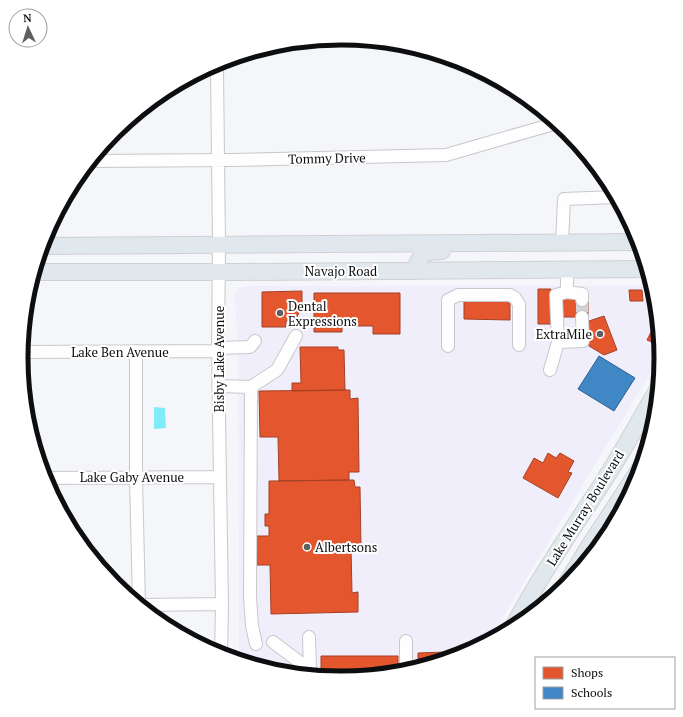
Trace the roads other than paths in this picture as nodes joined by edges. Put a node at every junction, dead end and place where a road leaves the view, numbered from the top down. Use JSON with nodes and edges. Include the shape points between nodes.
{"nodes":[{"id":1,"x":217,"y":71,"type":"edge"},
{"id":2,"x":550,"y":125,"type":"edge"},
{"id":3,"x":219,"y":160,"type":"junction"},
{"id":4,"x":99,"y":161,"type":"edge"},
{"id":5,"x":610,"y":197,"type":"edge"},
{"id":6,"x":632,"y":242,"type":"edge"},
{"id":7,"x":562,"y":243,"type":"junction"},
{"id":8,"x":496,"y":244,"type":"junction"},
{"id":9,"x":219,"y":245,"type":"junction"},
{"id":10,"x":49,"y":246,"type":"edge"},
{"id":11,"x":641,"y":269,"type":"edge"},
{"id":12,"x":415,"y":270,"type":"junction"},
{"id":13,"x":567,"y":270,"type":"junction"},
{"id":14,"x":41,"y":272,"type":"edge"},
{"id":15,"x":218,"y":272,"type":"junction"},
{"id":16,"x":567,"y":292,"type":"junction"},
{"id":17,"x":582,"y":300,"type":"dead end"},
{"id":18,"x":582,"y":317,"type":"tunnel mouth"},
{"id":19,"x":296,"y":336,"type":"dead end"},
{"id":20,"x":255,"y":341,"type":"dead end"},
{"id":21,"x":558,"y":342,"type":"junction"},
{"id":22,"x":519,"y":345,"type":"dead end"},
{"id":23,"x":448,"y":346,"type":"dead end"},
{"id":24,"x":218,"y":350,"type":"junction"},
{"id":25,"x":28,"y":352,"type":"edge"},
{"id":26,"x":136,"y":352,"type":"junction"},
{"id":27,"x":550,"y":370,"type":"dead end"},
{"id":28,"x":218,"y":386,"type":"junction"},
{"id":29,"x":252,"y":387,"type":"junction"},
{"id":30,"x":652,"y":399,"type":"edge"},
{"id":31,"x":136,"y":477,"type":"junction"},
{"id":32,"x":220,"y":477,"type":"junction"},
{"id":33,"x":52,"y":478,"type":"edge"},
{"id":34,"x":626,"y":490,"type":"edge"},
{"id":35,"x":581,"y":560,"type":"edge"},
{"id":36,"x":139,"y":597,"type":"edge"},
{"id":37,"x":222,"y":604,"type":"junction"},
{"id":38,"x":148,"y":605,"type":"edge"},
{"id":39,"x":522,"y":615,"type":"edge"},
{"id":40,"x":309,"y":637,"type":"dead end"},
{"id":41,"x":406,"y":641,"type":"dead end"},
{"id":42,"x":273,"y":642,"type":"dead end"},
{"id":43,"x":256,"y":644,"type":"dead end"},
{"id":44,"x":221,"y":648,"type":"edge"},
{"id":45,"x":406,"y":665,"type":"edge"},
{"id":46,"x":310,"y":670,"type":"edge"},
{"id":47,"x":310,"y":670,"type":"edge"}],
"edges":[{"from":1,"to":3,"type":"street","name":"Bisby Lake Avenue"},
{"from":2,"to":3,"type":"street","name":"Tommy Drive","via":[[446,155]]},
{"from":3,"to":4,"type":"street","name":"Tommy Drive"},
{"from":3,"to":9,"type":"street","name":"Bisby Lake Avenue"},
{"from":5,"to":7,"type":"street","via":[[564,199]]},
{"from":6,"to":7,"type":"main road","name":"Navajo Road"},
{"from":7,"to":8,"type":"main road","name":"Navajo Road"},
{"from":8,"to":9,"type":"main road","name":"Navajo Road"},
{"from":8,"to":12,"type":"main road","via":[[480,251],[430,251],[422,255]]},
{"from":9,"to":10,"type":"main road","name":"Navajo Road"},
{"from":9,"to":15,"type":"street","name":"Bisby Lake Avenue"},
{"from":11,"to":13,"type":"main road","name":"Navajo Road"},
{"from":12,"to":13,"type":"main road","name":"Navajo Road"},
{"from":12,"to":15,"type":"main road","name":"Navajo Road"},
{"from":13,"to":16,"type":"street"},
{"from":14,"to":15,"type":"main road","name":"Navajo Road"},
{"from":15,"to":24,"type":"street","name":"Bisby Lake Avenue"},
{"from":16,"to":17,"type":"street","via":[[582,294]]},
{"from":16,"to":21,"type":"street","via":[[556,295]]},
{"from":18,"to":21,"type":"street","via":[[583,341]]},
{"from":19,"to":29,"type":"street","via":[[277,370]]},
{"from":20,"to":24,"type":"street","name":"Lake Ben Avenue","via":[[250,347]]},
{"from":21,"to":27,"type":"street"},
{"from":22,"to":23,"type":"street","via":[[519,304],[516,298],[510,295],[458,295],[448,300]]},
{"from":24,"to":26,"type":"street","name":"Lake Ben Avenue"},
{"from":24,"to":28,"type":"street","name":"Bisby Lake Avenue"},
{"from":25,"to":26,"type":"street","name":"Lake Ben Avenue"},
{"from":26,"to":31,"type":"street"},
{"from":28,"to":29,"type":"street"},
{"from":28,"to":32,"type":"street","name":"Bisby Lake Avenue"},
{"from":29,"to":43,"type":"street","via":[[250,597]]},
{"from":30,"to":39,"type":"main road","name":"Lake Murray Boulevard"},
{"from":31,"to":32,"type":"street","name":"Lake Gaby Avenue"},
{"from":31,"to":33,"type":"street","name":"Lake Gaby Avenue"},
{"from":31,"to":36,"type":"street"},
{"from":32,"to":37,"type":"street","name":"Bisby Lake Avenue"},
{"from":34,"to":35,"type":"main road","name":"Lake Murray Boulevard"},
{"from":37,"to":38,"type":"street"},
{"from":37,"to":44,"type":"street","name":"Bisby Lake Avenue"},
{"from":40,"to":47,"type":"street"},
{"from":41,"to":45,"type":"street"},
{"from":42,"to":46,"type":"street"}]}
